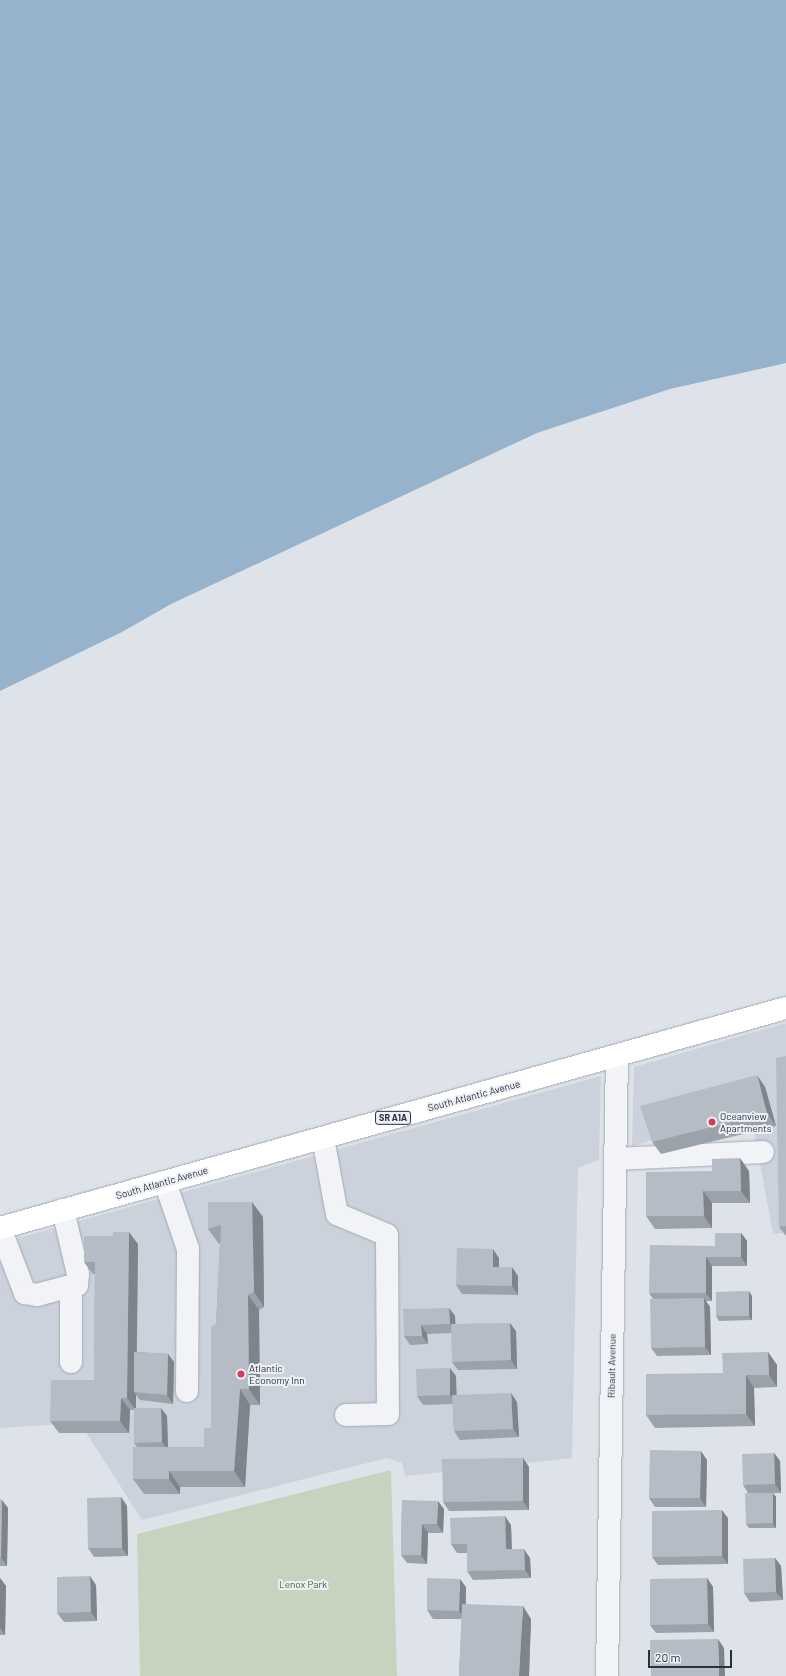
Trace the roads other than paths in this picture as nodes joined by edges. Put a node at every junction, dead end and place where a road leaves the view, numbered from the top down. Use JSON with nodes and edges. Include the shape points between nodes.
{"nodes":[{"id":1,"x":786,"y":1008,"type":"edge"},
{"id":2,"x":617,"y":1056,"type":"junction"},
{"id":3,"x":323,"y":1138,"type":"junction"},
{"id":4,"x":763,"y":1152,"type":"dead end"},
{"id":5,"x":616,"y":1159,"type":"junction"},
{"id":6,"x":165,"y":1182,"type":"junction"},
{"id":7,"x":63,"y":1210,"type":"junction"},
{"id":8,"x":0,"y":1228,"type":"edge"},
{"id":9,"x":71,"y":1286,"type":"junction"},
{"id":10,"x":71,"y":1362,"type":"dead end"},
{"id":11,"x":187,"y":1391,"type":"dead end"},
{"id":12,"x":346,"y":1415,"type":"dead end"},
{"id":13,"x":607,"y":1676,"type":"edge"}],
"edges":[{"from":1,"to":2,"type":"main road","name":"South Atlantic Avenue","number":"SR A1A"},
{"from":2,"to":3,"type":"main road","name":"South Atlantic Avenue","number":"SR A1A"},
{"from":2,"to":5,"type":"street","name":"Ribault Avenue"},
{"from":3,"to":6,"type":"main road","name":"South Atlantic Avenue","number":"SR A1A"},
{"from":3,"to":12,"type":"street","via":[[337,1214],[387,1235],[388,1414]]},
{"from":4,"to":5,"type":"street"},
{"from":5,"to":13,"type":"street","name":"Ribault Avenue"},
{"from":6,"to":7,"type":"main road","name":"South Atlantic Avenue","number":"SR A1A"},
{"from":6,"to":11,"type":"street","via":[[188,1249]]},
{"from":7,"to":8,"type":"main road","name":"South Atlantic Avenue","number":"SR A1A"},
{"from":7,"to":9,"type":"street","via":[[78,1274],[76,1285]]},
{"from":8,"to":9,"type":"street","via":[[25,1293],[36,1295]]},
{"from":9,"to":10,"type":"street"}]}
